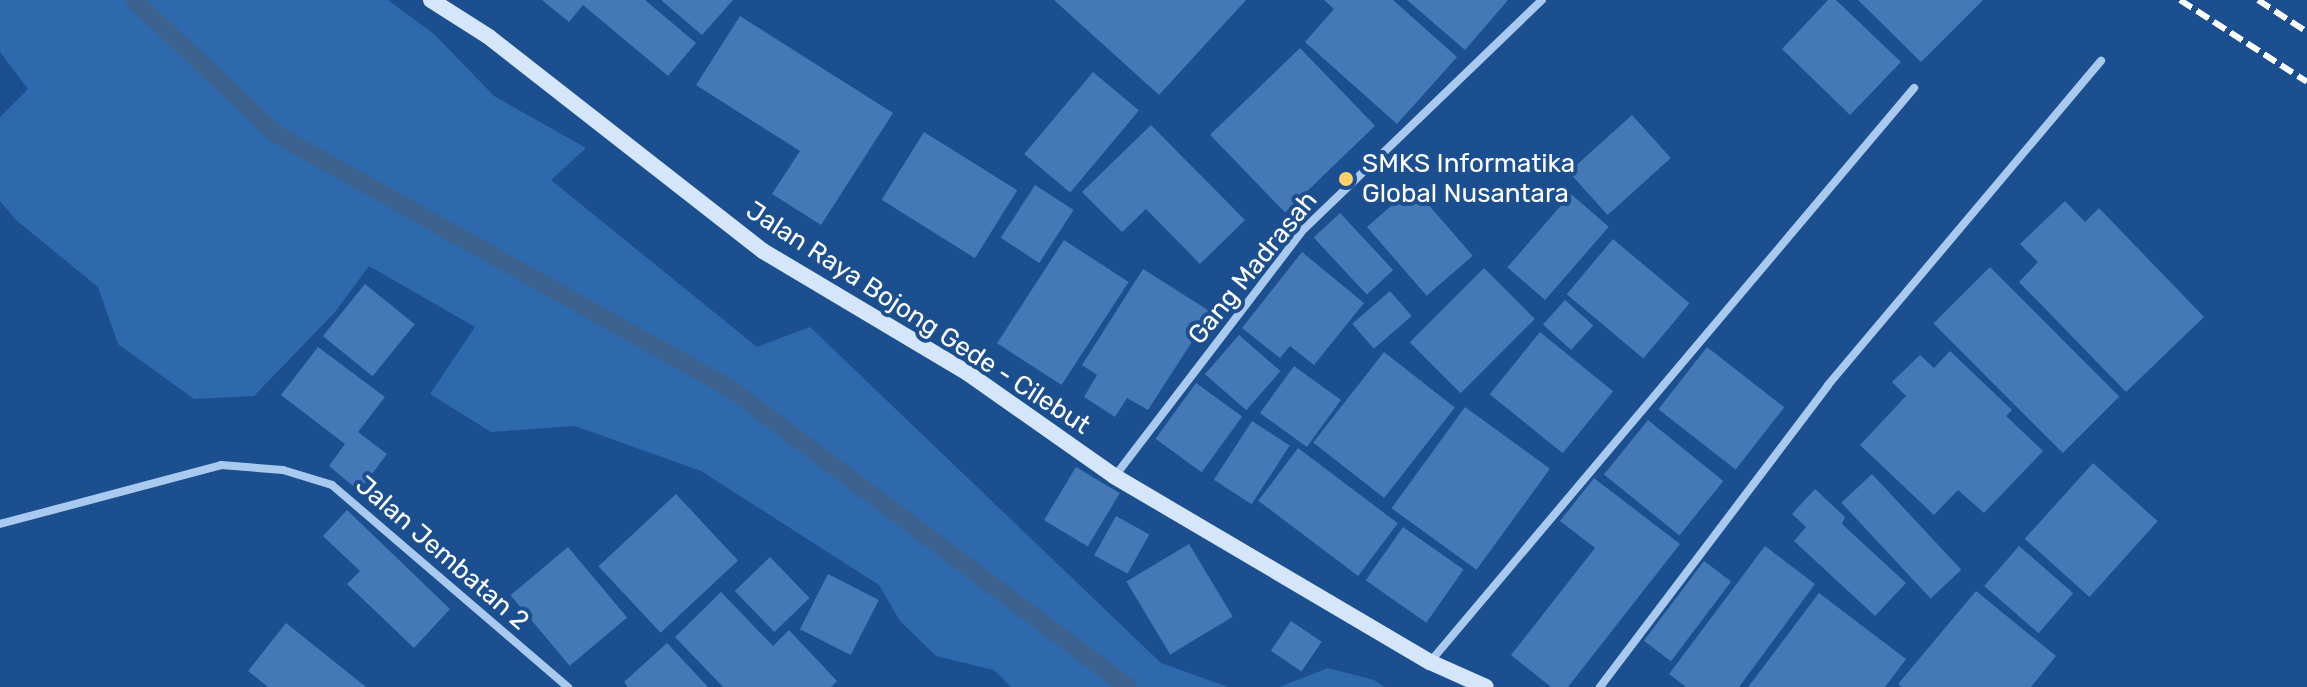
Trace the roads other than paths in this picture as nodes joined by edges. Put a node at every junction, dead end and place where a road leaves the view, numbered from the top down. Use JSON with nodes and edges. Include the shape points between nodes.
{"nodes":[{"id":1,"x":431,"y":0,"type":"edge"},
{"id":2,"x":1542,"y":0,"type":"edge"},
{"id":3,"x":2101,"y":61,"type":"dead end"},
{"id":4,"x":1914,"y":88,"type":"dead end"},
{"id":5,"x":1114,"y":476,"type":"junction"},
{"id":6,"x":0,"y":524,"type":"edge"},
{"id":7,"x":1430,"y":662,"type":"junction"},
{"id":8,"x":568,"y":687,"type":"edge"},
{"id":9,"x":1486,"y":687,"type":"edge"},
{"id":10,"x":1600,"y":687,"type":"edge"}],
"edges":[{"from":1,"to":5,"type":"main road","name":"Jalan Raya Bojong Gede - Cilebut","via":[[489,37],[763,251],[969,374]]},
{"from":2,"to":5,"type":"street","name":"Gang Madrasah","via":[[1304,229]]},
{"from":3,"to":10,"type":"street","via":[[1828,385]]},
{"from":4,"to":7,"type":"street"},
{"from":5,"to":7,"type":"main road","name":"Jalan Raya Bojong Gede - Cilebut"},
{"from":6,"to":8,"type":"street","name":"Jalan Jembatan 2","via":[[221,465],[283,470],[332,485]]},
{"from":7,"to":9,"type":"main road","name":"Jalan Raya Bojong Gede - Cilebut"}]}
